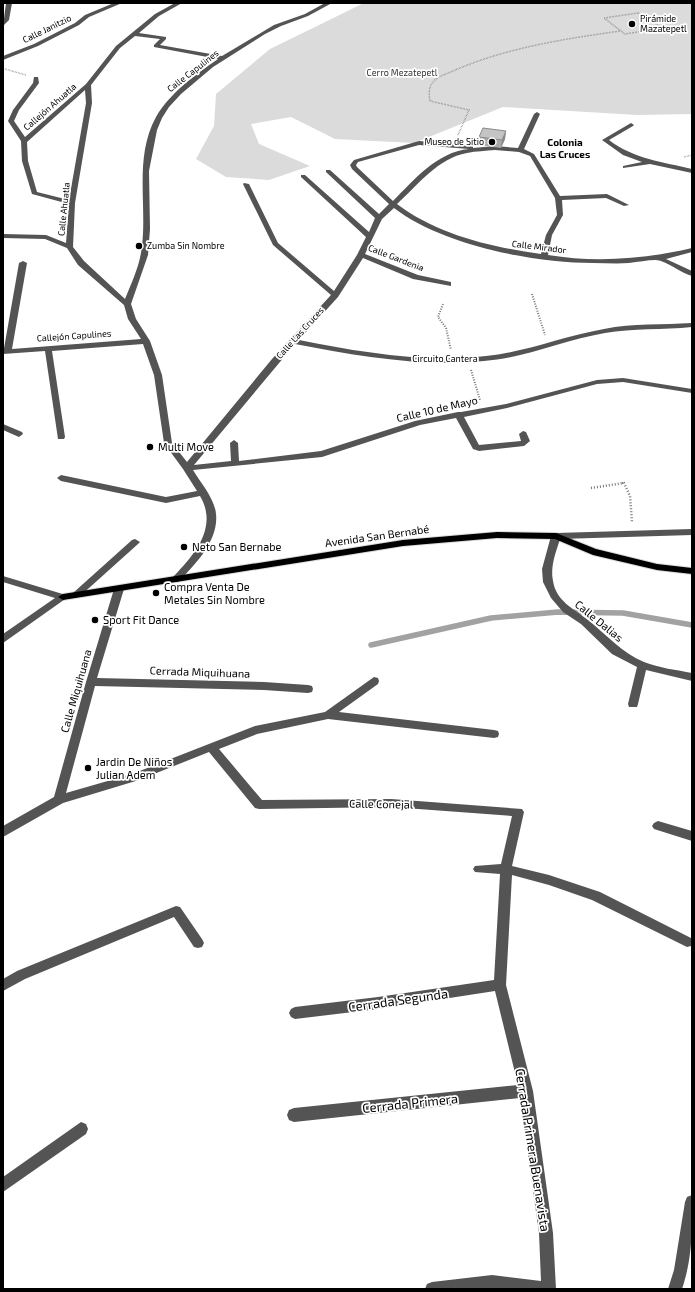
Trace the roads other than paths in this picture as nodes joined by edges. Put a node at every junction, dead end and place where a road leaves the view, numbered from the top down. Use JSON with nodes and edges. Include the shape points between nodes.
{"nodes":[{"id":1,"x":9,"y":3,"type":"edge"},
{"id":2,"x":119,"y":3,"type":"edge"},
{"id":3,"x":179,"y":3,"type":"edge"},
{"id":4,"x":329,"y":3,"type":"edge"},
{"id":5,"x":5,"y":12,"type":"edge"},
{"id":6,"x":3,"y":24,"type":"edge"},
{"id":7,"x":135,"y":34,"type":"junction"},
{"id":8,"x":3,"y":58,"type":"edge"},
{"id":9,"x":224,"y":58,"type":"junction"},
{"id":10,"x":36,"y":78,"type":"road end"},
{"id":11,"x":88,"y":85,"type":"junction"},
{"id":12,"x":537,"y":114,"type":"dead end"},
{"id":13,"x":631,"y":125,"type":"dead end"},
{"id":14,"x":24,"y":142,"type":"junction"},
{"id":15,"x":495,"y":148,"type":"junction"},
{"id":16,"x":520,"y":150,"type":"junction"},
{"id":17,"x":648,"y":162,"type":"junction"},
{"id":18,"x":625,"y":167,"type":"dead end"},
{"id":19,"x":328,"y":171,"type":"dead end"},
{"id":20,"x":692,"y":171,"type":"edge"},
{"id":21,"x":303,"y":176,"type":"dead end"},
{"id":22,"x":246,"y":184,"type":"dead end"},
{"id":23,"x":558,"y":198,"type":"junction"},
{"id":24,"x":72,"y":203,"type":"junction"},
{"id":25,"x":393,"y":205,"type":"junction"},
{"id":26,"x":626,"y":205,"type":"dead end"},
{"id":27,"x":379,"y":218,"type":"junction"},
{"id":28,"x":3,"y":236,"type":"edge"},
{"id":29,"x":369,"y":236,"type":"junction"},
{"id":30,"x":69,"y":247,"type":"junction"},
{"id":31,"x":692,"y":250,"type":"edge"},
{"id":32,"x":361,"y":255,"type":"junction"},
{"id":33,"x":544,"y":256,"type":"junction"},
{"id":34,"x":660,"y":258,"type":"junction"},
{"id":35,"x":23,"y":263,"type":"dead end"},
{"id":36,"x":692,"y":274,"type":"edge"},
{"id":37,"x":448,"y":284,"type":"dead end"},
{"id":38,"x":335,"y":295,"type":"junction"},
{"id":39,"x":127,"y":304,"type":"junction"},
{"id":40,"x":692,"y":325,"type":"edge"},
{"id":41,"x":146,"y":341,"type":"junction"},
{"id":42,"x":293,"y":341,"type":"junction"},
{"id":43,"x":48,"y":348,"type":"junction"},
{"id":44,"x":6,"y":352,"type":"edge"},
{"id":45,"x":692,"y":391,"type":"edge"},
{"id":46,"x":458,"y":414,"type":"junction"},
{"id":47,"x":3,"y":427,"type":"edge"},
{"id":48,"x":19,"y":434,"type":"dead end"},
{"id":49,"x":523,"y":434,"type":"dead end"},
{"id":50,"x":62,"y":437,"type":"dead end"},
{"id":51,"x":234,"y":443,"type":"dead end"},
{"id":52,"x":235,"y":464,"type":"junction"},
{"id":53,"x":187,"y":468,"type":"junction"},
{"id":54,"x":61,"y":478,"type":"dead end"},
{"id":55,"x":202,"y":493,"type":"junction"},
{"id":56,"x":692,"y":532,"type":"edge"},
{"id":57,"x":556,"y":536,"type":"junction"},
{"id":58,"x":135,"y":542,"type":"dead end"},
{"id":59,"x":692,"y":571,"type":"edge"},
{"id":60,"x":3,"y":579,"type":"edge"},
{"id":61,"x":175,"y":580,"type":"junction"},
{"id":62,"x":119,"y":589,"type":"junction"},
{"id":63,"x":76,"y":596,"type":"junction"},
{"id":64,"x":63,"y":597,"type":"junction"},
{"id":65,"x":3,"y":639,"type":"edge"},
{"id":66,"x":642,"y":665,"type":"junction"},
{"id":67,"x":692,"y":678,"type":"edge"},
{"id":68,"x":374,"y":681,"type":"dead end"},
{"id":69,"x":91,"y":682,"type":"junction"},
{"id":70,"x":308,"y":689,"type":"dead end"},
{"id":71,"x":633,"y":704,"type":"dead end"},
{"id":72,"x":328,"y":715,"type":"junction"},
{"id":73,"x":494,"y":734,"type":"dead end"},
{"id":74,"x":212,"y":748,"type":"junction"},
{"id":75,"x":58,"y":800,"type":"junction"},
{"id":76,"x":658,"y":826,"type":"dead end"},
{"id":77,"x":3,"y":832,"type":"edge"},
{"id":78,"x":692,"y":836,"type":"edge"},
{"id":79,"x":479,"y":869,"type":"dead end"},
{"id":80,"x":506,"y":869,"type":"junction"},
{"id":81,"x":687,"y":942,"type":"dead end"},
{"id":82,"x":198,"y":943,"type":"dead end"},
{"id":83,"x":3,"y":985,"type":"edge"},
{"id":84,"x":500,"y":985,"type":"junction"},
{"id":85,"x":295,"y":1013,"type":"dead end"},
{"id":86,"x":526,"y":1091,"type":"junction"},
{"id":87,"x":294,"y":1115,"type":"dead end"},
{"id":88,"x":82,"y":1129,"type":"dead end"},
{"id":89,"x":3,"y":1185,"type":"edge"},
{"id":90,"x":692,"y":1202,"type":"edge"},
{"id":91,"x":432,"y":1289,"type":"edge"},
{"id":92,"x":544,"y":1289,"type":"edge"},
{"id":93,"x":549,"y":1289,"type":"edge"},
{"id":94,"x":675,"y":1289,"type":"edge"}],
"edges":[{"from":1,"to":5,"type":"street"},
{"from":2,"to":8,"type":"street","name":"Calle Janitzio","via":[[87,16],[77,24],[36,45]]},
{"from":3,"to":7,"type":"street","via":[[157,15]]},
{"from":4,"to":9,"type":"street","name":"Calle Capulines","via":[[252,39]]},
{"from":5,"to":6,"type":"street","via":[[6,20]]},
{"from":7,"to":9,"type":"street","via":[[164,38],[156,46]]},
{"from":7,"to":11,"type":"street","via":[[118,47]]},
{"from":9,"to":39,"type":"street","name":"Calle Capulines","via":[[169,101],[158,118],[146,170],[146,238],[143,259]]},
{"from":10,"to":14,"type":"street","via":[[36,83],[11,121]]},
{"from":11,"to":14,"type":"street","name":"Callejón Ahuatla"},
{"from":11,"to":24,"type":"street","name":"Calle Ahuatla","via":[[87,116]]},
{"from":12,"to":16,"type":"street"},
{"from":13,"to":17,"type":"street","via":[[605,140],[618,151]]},
{"from":14,"to":24,"type":"street","via":[[24,166],[34,193]]},
{"from":15,"to":16,"type":"street","name":"Calle Las Cruces"},
{"from":15,"to":25,"type":"street","name":"Calle Las Cruces","via":[[466,151],[447,158],[432,168]]},
{"from":15,"to":25,"type":"street","name":"Calle Mirador","via":[[418,143],[356,161],[354,168]]},
{"from":16,"to":23,"type":"street","via":[[532,155]]},
{"from":17,"to":18,"type":"street"},
{"from":17,"to":20,"type":"street"},
{"from":19,"to":27,"type":"street"},
{"from":21,"to":29,"type":"street"},
{"from":22,"to":38,"type":"street","via":[[274,244]]},
{"from":23,"to":26,"type":"street","via":[[607,196]]},
{"from":23,"to":33,"type":"street","via":[[560,215],[548,235]]},
{"from":24,"to":30,"type":"street","name":"Calle Ahuatla"},
{"from":25,"to":27,"type":"street","name":"Calle Las Cruces"},
{"from":25,"to":33,"type":"street","name":"Calle Mirador","via":[[418,220],[476,243],[506,252]]},
{"from":27,"to":29,"type":"street","name":"Calle Las Cruces"},
{"from":28,"to":30,"type":"street","via":[[46,237]]},
{"from":29,"to":32,"type":"street","name":"Calle Las Cruces"},
{"from":30,"to":39,"type":"street","name":"Calle Ahuatla","via":[[81,263]]},
{"from":31,"to":34,"type":"street","name":"Calle Mirador"},
{"from":32,"to":37,"type":"street","name":"Calle Gardenia","via":[[416,277]]},
{"from":32,"to":38,"type":"street","name":"Calle Las Cruces"},
{"from":33,"to":34,"type":"street","name":"Calle Mirador","via":[[598,261]]},
{"from":34,"to":36,"type":"street"},
{"from":35,"to":44,"type":"street"},
{"from":38,"to":42,"type":"street","name":"Calle Las Cruces"},
{"from":39,"to":41,"type":"street","name":"Calle Ahuatla","via":[[132,319]]},
{"from":40,"to":42,"type":"street","name":"Circuito Cantera","via":[[606,331],[508,356],[468,360],[389,358]]},
{"from":41,"to":43,"type":"street","name":"Callejón Capulines"},
{"from":41,"to":53,"type":"street","name":"Calle Ahuatla","via":[[158,376],[168,443]]},
{"from":42,"to":53,"type":"street","name":"Calle Las Cruces"},
{"from":43,"to":44,"type":"street","name":"Callejón Capulines"},
{"from":43,"to":50,"type":"street"},
{"from":45,"to":46,"type":"street","name":"Calle 10 de Mayo","via":[[623,380],[597,382],[507,406]]},
{"from":46,"to":49,"type":"street","via":[[476,447],[479,448],[524,443],[526,441]]},
{"from":46,"to":52,"type":"street","name":"Calle 10 de Mayo","via":[[418,423],[322,454]]},
{"from":47,"to":48,"type":"street"},
{"from":51,"to":52,"type":"street"},
{"from":52,"to":53,"type":"street","name":"Calle 10 de Mayo"},
{"from":53,"to":55,"type":"street"},
{"from":54,"to":55,"type":"street","via":[[166,500]]},
{"from":55,"to":61,"type":"street","via":[[212,513],[212,524],[205,543]]},
{"from":56,"to":57,"type":"street"},
{"from":57,"to":59,"type":"main road","name":"Avenida San Bernabé","via":[[593,552],[657,567]]},
{"from":57,"to":61,"type":"main road","name":"Avenida San Bernabé","via":[[497,535],[403,543]]},
{"from":57,"to":66,"type":"street","name":"Calle Dalias","via":[[547,569],[548,582],[554,596],[566,610],[584,622],[616,651]]},
{"from":58,"to":63,"type":"street"},
{"from":60,"to":64,"type":"street"},
{"from":61,"to":62,"type":"main road","name":"Avenida San Bernabé"},
{"from":62,"to":63,"type":"main road","name":"Avenida San Bernabé"},
{"from":62,"to":69,"type":"street","name":"Calle Miquihuana"},
{"from":63,"to":64,"type":"main road","name":"Avenida San Bernabé"},
{"from":64,"to":65,"type":"street"},
{"from":66,"to":67,"type":"street","name":"Calle Dalias"},
{"from":66,"to":71,"type":"street"},
{"from":68,"to":72,"type":"street"},
{"from":69,"to":70,"type":"street","name":"Cerrada Miquihuana"},
{"from":69,"to":75,"type":"street","name":"Calle Miquihuana"},
{"from":72,"to":73,"type":"street"},
{"from":72,"to":74,"type":"street","via":[[255,730]]},
{"from":74,"to":75,"type":"street","via":[[135,777]]},
{"from":74,"to":80,"type":"street","name":"Calle Conejal","via":[[259,805],[391,803],[518,812]]},
{"from":75,"to":77,"type":"street"},
{"from":76,"to":78,"type":"street"},
{"from":79,"to":80,"type":"street"},
{"from":80,"to":81,"type":"street","via":[[596,896]]},
{"from":80,"to":84,"type":"street","name":"Cerrada Primera Buenavista"},
{"from":82,"to":83,"type":"street","via":[[176,911],[21,975]]},
{"from":84,"to":85,"type":"street","name":"Cerrada Segunda"},
{"from":84,"to":86,"type":"street","name":"Cerrada Primera Buenavista"},
{"from":86,"to":87,"type":"street","name":"Cerrada Primera"},
{"from":86,"to":93,"type":"street","name":"Cerrada Primera Buenavista","via":[[546,1233]]},
{"from":88,"to":89,"type":"street"},
{"from":90,"to":94,"type":"street","via":[[681,1270]]},
{"from":91,"to":92,"type":"street","via":[[492,1282]]}]}
